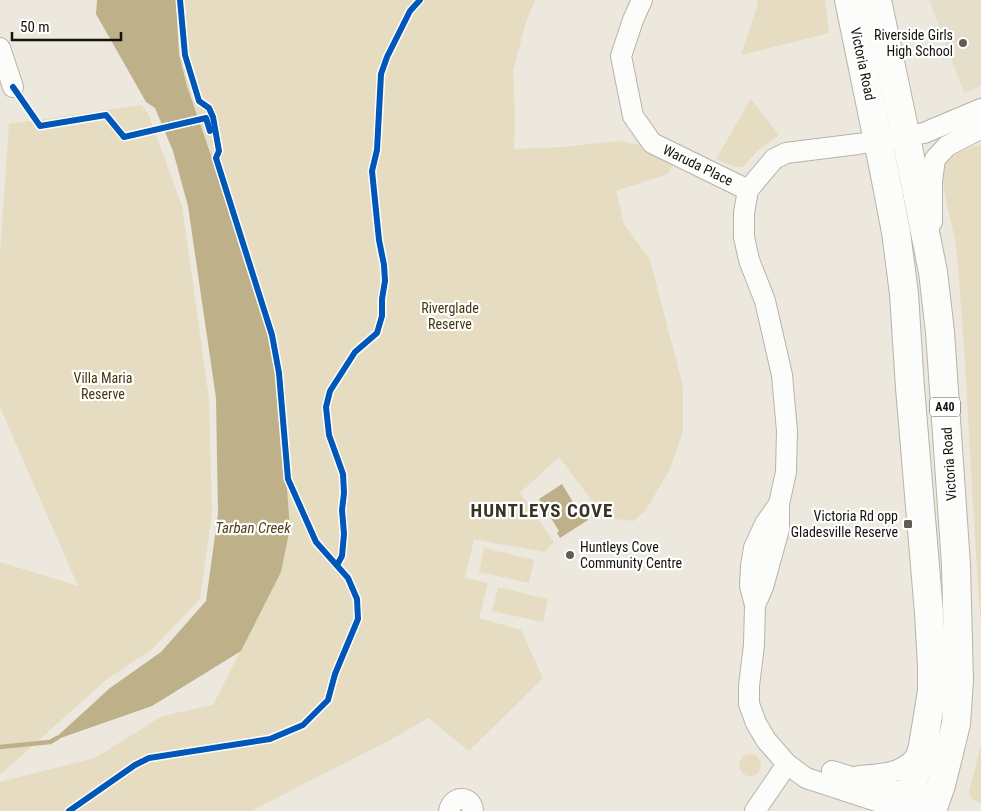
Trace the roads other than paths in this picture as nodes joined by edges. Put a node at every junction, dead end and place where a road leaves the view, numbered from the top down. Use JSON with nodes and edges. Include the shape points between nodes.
{"nodes":[{"id":1,"x":642,"y":0,"type":"edge"},
{"id":2,"x":849,"y":0,"type":"edge"},
{"id":3,"x":877,"y":0,"type":"edge"},
{"id":4,"x":0,"y":48,"type":"edge"},
{"id":5,"x":13,"y":87,"type":"dead end"},
{"id":6,"x":981,"y":109,"type":"edge"},
{"id":7,"x":981,"y":126,"type":"edge"},
{"id":8,"x":905,"y":137,"type":"junction"},
{"id":9,"x":878,"y":141,"type":"junction"},
{"id":10,"x":748,"y":190,"type":"junction"},
{"id":11,"x":932,"y":272,"type":"junction"},
{"id":12,"x":929,"y":714,"type":"junction"},
{"id":13,"x":787,"y":764,"type":"junction"},
{"id":14,"x":850,"y":777,"type":"junction"},
{"id":15,"x":859,"y":794,"type":"junction"},
{"id":16,"x":908,"y":805,"type":"edge"},
{"id":17,"x":450,"y":811,"type":"edge"},
{"id":18,"x":473,"y":811,"type":"edge"},
{"id":19,"x":755,"y":811,"type":"edge"},
{"id":20,"x":873,"y":811,"type":"edge"},
{"id":21,"x":932,"y":811,"type":"edge"}],
"edges":[{"from":1,"to":10,"type":"street","name":"Waruda Place","via":[[621,56],[633,116],[652,143]]},
{"from":2,"to":9,"type":"highway","name":"Victoria Road","number":"A40"},
{"from":3,"to":8,"type":"highway","name":"Victoria Road","number":"A40"},
{"from":4,"to":5,"type":"street"},
{"from":6,"to":8,"type":"street","via":[[929,132]]},
{"from":7,"to":11,"type":"street","via":[[947,146],[934,162]]},
{"from":8,"to":9,"type":"street"},
{"from":8,"to":11,"type":"highway","name":"Victoria Road","number":"A40"},
{"from":9,"to":10,"type":"street","via":[[786,153],[774,159]]},
{"from":9,"to":12,"type":"highway","name":"Victoria Road","number":"A40","via":[[896,232],[904,294],[929,613],[932,666]]},
{"from":10,"to":13,"type":"street","via":[[744,237],[765,301],[782,375],[787,431],[779,529],[755,605],[749,704],[766,740]]},
{"from":11,"to":21,"type":"highway","name":"Victoria Road","number":"A40","via":[[940,332],[955,556],[959,680],[956,724]]},
{"from":12,"to":14,"type":"street","via":[[917,756],[908,765],[890,773]]},
{"from":12,"to":16,"type":"highway","name":"Victoria Road","number":"A40"},
{"from":13,"to":14,"type":"street","via":[[810,765]]},
{"from":13,"to":15,"type":"street","via":[[806,778]]},
{"from":13,"to":19,"type":"street"},
{"from":14,"to":16,"type":"street"},
{"from":15,"to":16,"type":"street"},
{"from":15,"to":20,"type":"street"},
{"from":16,"to":21,"type":"street"},
{"from":17,"to":18,"type":"street","via":[[452,803],[462,798],[470,802]]}]}
